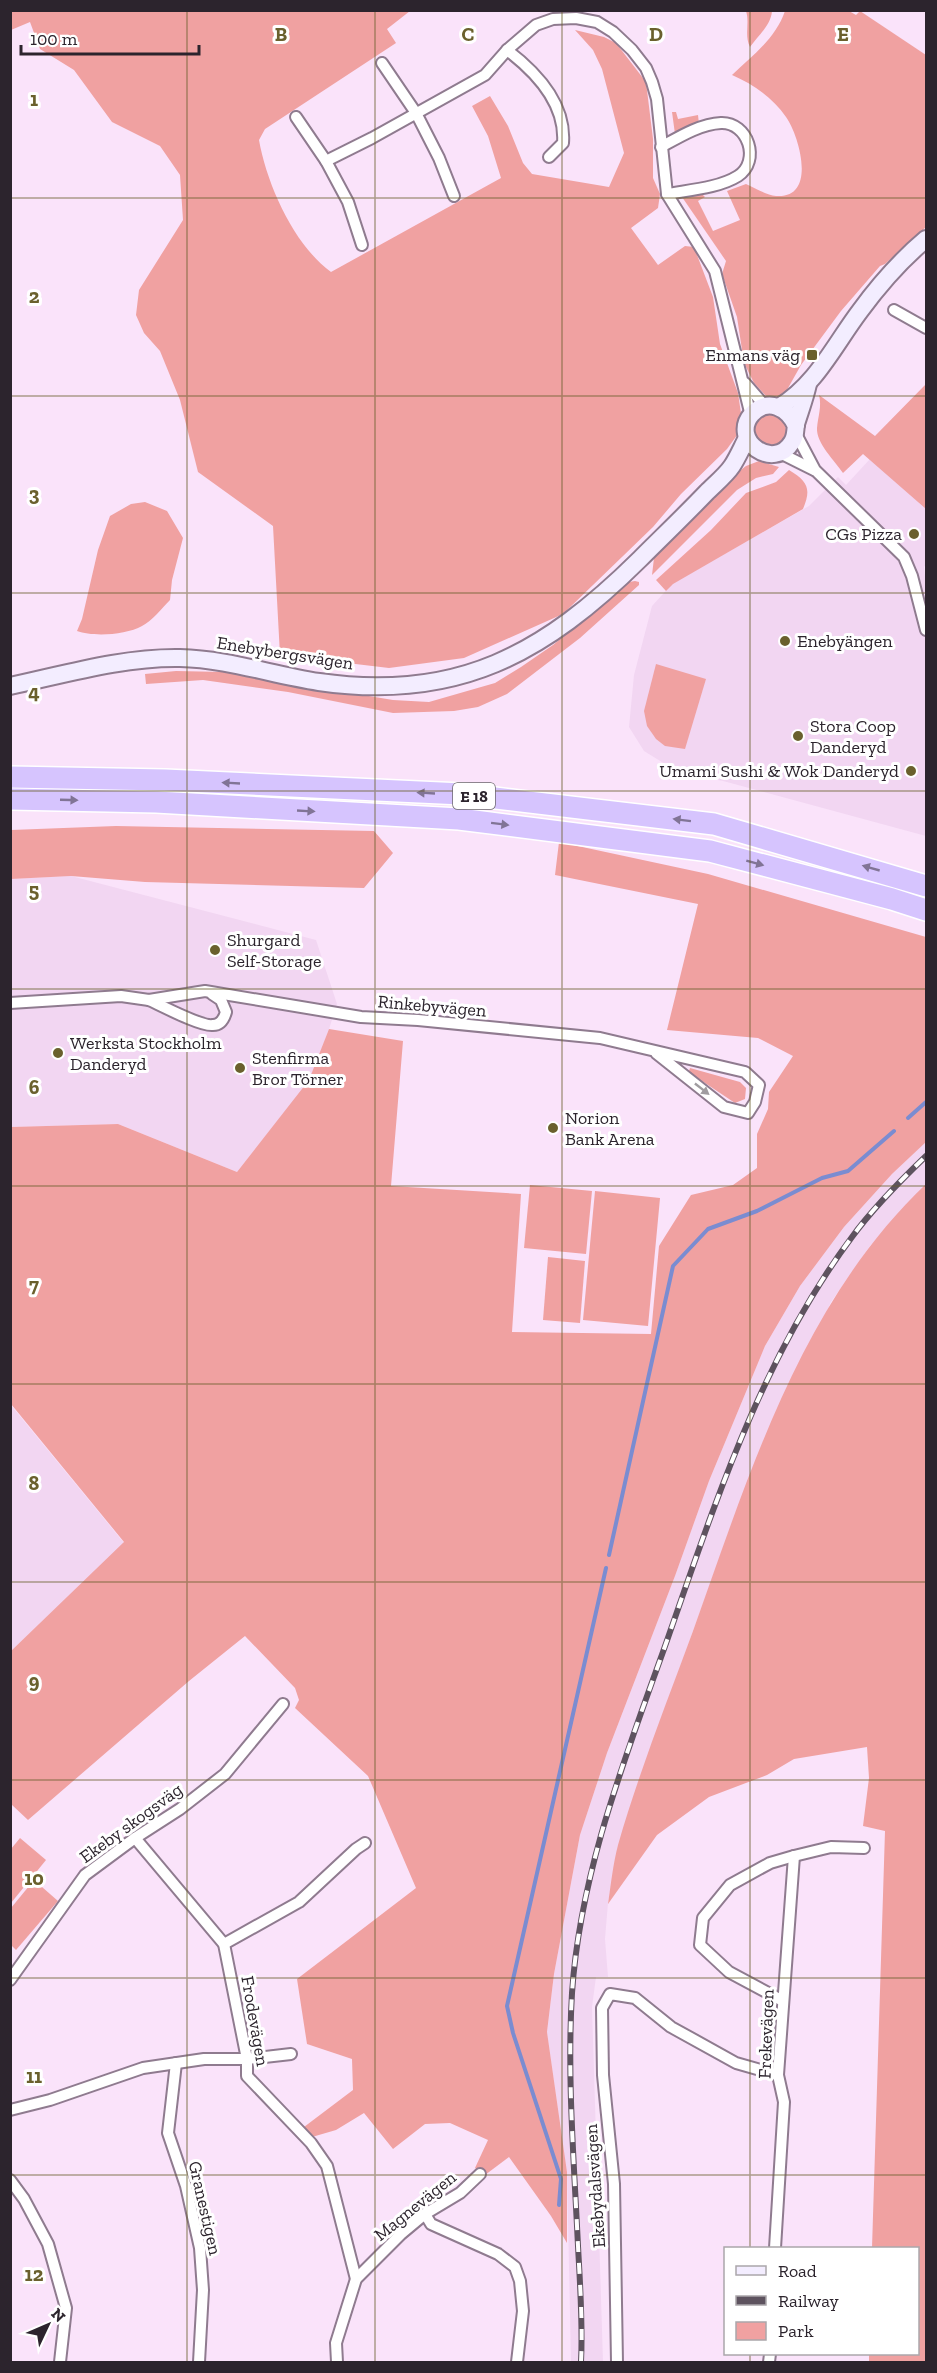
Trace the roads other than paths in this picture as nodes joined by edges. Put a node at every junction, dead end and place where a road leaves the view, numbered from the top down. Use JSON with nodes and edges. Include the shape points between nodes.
{"nodes":[{"id":1,"x":507,"y":50,"type":"junction"},
{"id":2,"x":382,"y":63,"type":"dead end"},
{"id":3,"x":416,"y":113,"type":"junction"},
{"id":4,"x":296,"y":117,"type":"dead end"},
{"id":5,"x":661,"y":147,"type":"junction"},
{"id":6,"x":549,"y":157,"type":"dead end"},
{"id":7,"x":326,"y":161,"type":"junction"},
{"id":8,"x":667,"y":194,"type":"junction"},
{"id":9,"x":454,"y":196,"type":"dead end"},
{"id":10,"x":927,"y":239,"type":"edge"},
{"id":11,"x":362,"y":245,"type":"dead end"},
{"id":12,"x":894,"y":310,"type":"dead end"},
{"id":13,"x":927,"y":328,"type":"edge"},
{"id":14,"x":743,"y":381,"type":"junction"},
{"id":15,"x":808,"y":384,"type":"junction"},
{"id":16,"x":765,"y":410,"type":"junction"},
{"id":17,"x":795,"y":429,"type":"junction"},
{"id":18,"x":747,"y":438,"type":"junction"},
{"id":19,"x":760,"y":453,"type":"junction"},
{"id":20,"x":780,"y":453,"type":"junction"},
{"id":21,"x":732,"y":466,"type":"junction"},
{"id":22,"x":814,"y":470,"type":"junction"},
{"id":23,"x":927,"y":630,"type":"edge"},
{"id":24,"x":10,"y":686,"type":"edge"},
{"id":25,"x":10,"y":777,"type":"edge"},
{"id":26,"x":10,"y":799,"type":"edge"},
{"id":27,"x":927,"y":886,"type":"edge"},
{"id":28,"x":927,"y":910,"type":"edge"},
{"id":29,"x":205,"y":991,"type":"junction"},
{"id":30,"x":149,"y":1000,"type":"junction"},
{"id":31,"x":10,"y":1003,"type":"edge"},
{"id":32,"x":656,"y":1053,"type":"junction"},
{"id":33,"x":284,"y":1704,"type":"dead end"},
{"id":34,"x":135,"y":1838,"type":"junction"},
{"id":35,"x":365,"y":1843,"type":"dead end"},
{"id":36,"x":864,"y":1848,"type":"dead end"},
{"id":37,"x":794,"y":1856,"type":"junction"},
{"id":38,"x":224,"y":1944,"type":"junction"},
{"id":39,"x":10,"y":1980,"type":"edge"},
{"id":40,"x":783,"y":2001,"type":"junction"},
{"id":41,"x":291,"y":2054,"type":"dead end"},
{"id":42,"x":247,"y":2060,"type":"junction"},
{"id":43,"x":176,"y":2063,"type":"junction"},
{"id":44,"x":778,"y":2075,"type":"junction"},
{"id":45,"x":10,"y":2110,"type":"edge"},
{"id":46,"x":480,"y":2174,"type":"dead end"},
{"id":47,"x":10,"y":2180,"type":"edge"},
{"id":48,"x":425,"y":2214,"type":"junction"},
{"id":49,"x":775,"y":2247,"type":"edge"},
{"id":50,"x":357,"y":2279,"type":"junction"},
{"id":51,"x":60,"y":2362,"type":"edge"},
{"id":52,"x":199,"y":2362,"type":"edge"},
{"id":53,"x":337,"y":2362,"type":"edge"},
{"id":54,"x":517,"y":2362,"type":"edge"},
{"id":55,"x":617,"y":2362,"type":"edge"}],
"edges":[{"from":1,"to":3,"type":"street","via":[[484,75]]},
{"from":1,"to":5,"type":"street","via":[[536,25],[553,19],[597,22],[613,32],[632,50],[652,82]]},
{"from":1,"to":6,"type":"street","via":[[536,75],[562,119],[563,143]]},
{"from":2,"to":3,"type":"street"},
{"from":3,"to":7,"type":"street"},
{"from":3,"to":9,"type":"street"},
{"from":4,"to":7,"type":"street"},
{"from":5,"to":8,"type":"street"},
{"from":5,"to":8,"type":"street","via":[[702,127],[723,122],[749,139],[751,157],[740,175],[718,184]]},
{"from":7,"to":11,"type":"street","via":[[348,202]]},
{"from":8,"to":14,"type":"street","via":[[715,271]]},
{"from":10,"to":15,"type":"main road","via":[[877,290]]},
{"from":12,"to":13,"type":"street"},
{"from":14,"to":16,"type":"street"},
{"from":14,"to":16,"type":"street"},
{"from":15,"to":16,"type":"main road","via":[[792,399]]},
{"from":15,"to":17,"type":"main road"},
{"from":16,"to":17,"type":"main road","via":[[792,417]]},
{"from":16,"to":18,"type":"main road","name":"Enebybergsvägen","via":[[747,423]]},
{"from":17,"to":20,"type":"main road","via":[[792,442]]},
{"from":17,"to":22,"type":"street"},
{"from":18,"to":19,"type":"main road"},
{"from":18,"to":21,"type":"main road","name":"Enebybergsvägen"},
{"from":19,"to":20,"type":"main road","name":"Enebybergsvägen"},
{"from":19,"to":21,"type":"main road","name":"Enebybergsvägen"},
{"from":20,"to":22,"type":"street"},
{"from":21,"to":24,"type":"main road","name":"Enebybergsvägen","via":[[625,573],[567,624],[481,671],[441,682],[390,686],[320,682],[223,662],[140,659]]},
{"from":22,"to":23,"type":"street","via":[[904,557]]},
{"from":27,"to":25,"type":"highway","number":"E 18","one_way":true,"via":[[714,824],[462,794]]},
{"from":26,"to":28,"type":"highway","number":"E 18","one_way":true,"via":[[156,802],[459,819],[710,851]]},
{"from":29,"to":30,"type":"street","name":"Rinkebyvägen"},
{"from":29,"to":30,"type":"street","name":"Rinkebyvägen","via":[[225,1006],[225,1017],[214,1026]]},
{"from":29,"to":32,"type":"street","name":"Rinkebyvägen","via":[[361,1017],[600,1038]]},
{"from":30,"to":31,"type":"street","name":"Rinkebyvägen","via":[[121,996]]},
{"from":32,"to":32,"type":"street","name":"Rinkebyvägen","one_way":true,"via":[[736,1115],[748,1113],[755,1102],[759,1085],[745,1072]]},
{"from":33,"to":34,"type":"street","name":"Ekeby skogsväg","via":[[225,1774]]},
{"from":34,"to":38,"type":"street","name":"Frodevägen"},
{"from":34,"to":39,"type":"street","name":"Ekeby skogsväg","via":[[85,1875]]},
{"from":35,"to":38,"type":"street","via":[[299,1902]]},
{"from":36,"to":37,"type":"street","via":[[831,1847]]},
{"from":37,"to":40,"type":"street","name":"Frekevägen"},
{"from":37,"to":40,"type":"street","via":[[770,1863],[730,1885],[703,1918],[700,1945],[729,1972]]},
{"from":38,"to":42,"type":"street","name":"Frodevägen"},
{"from":40,"to":44,"type":"street","name":"Frekevägen"},
{"from":41,"to":42,"type":"street"},
{"from":42,"to":43,"type":"street"},
{"from":42,"to":50,"type":"street","name":"Frodevägen","via":[[247,2076],[311,2143],[327,2166]]},
{"from":43,"to":45,"type":"street","via":[[143,2068]]},
{"from":43,"to":52,"type":"street","name":"Granestigen","via":[[168,2133],[186,2186],[200,2248],[203,2290]]},
{"from":44,"to":49,"type":"street","name":"Frekevägen","via":[[784,2102]]},
{"from":44,"to":55,"type":"street","name":"Ekebydalsvägen","via":[[736,2063],[671,2027],[634,1998],[610,1994],[602,2008],[603,2075],[614,2184]]},
{"from":46,"to":48,"type":"street","name":"Magnevägen","via":[[460,2193]]},
{"from":47,"to":51,"type":"street","via":[[48,2244],[66,2308]]},
{"from":48,"to":50,"type":"street","name":"Magnevägen"},
{"from":48,"to":54,"type":"street","via":[[431,2224],[498,2254],[515,2267],[523,2311]]},
{"from":50,"to":53,"type":"street","name":"Magnevägen","via":[[336,2343]]}]}
